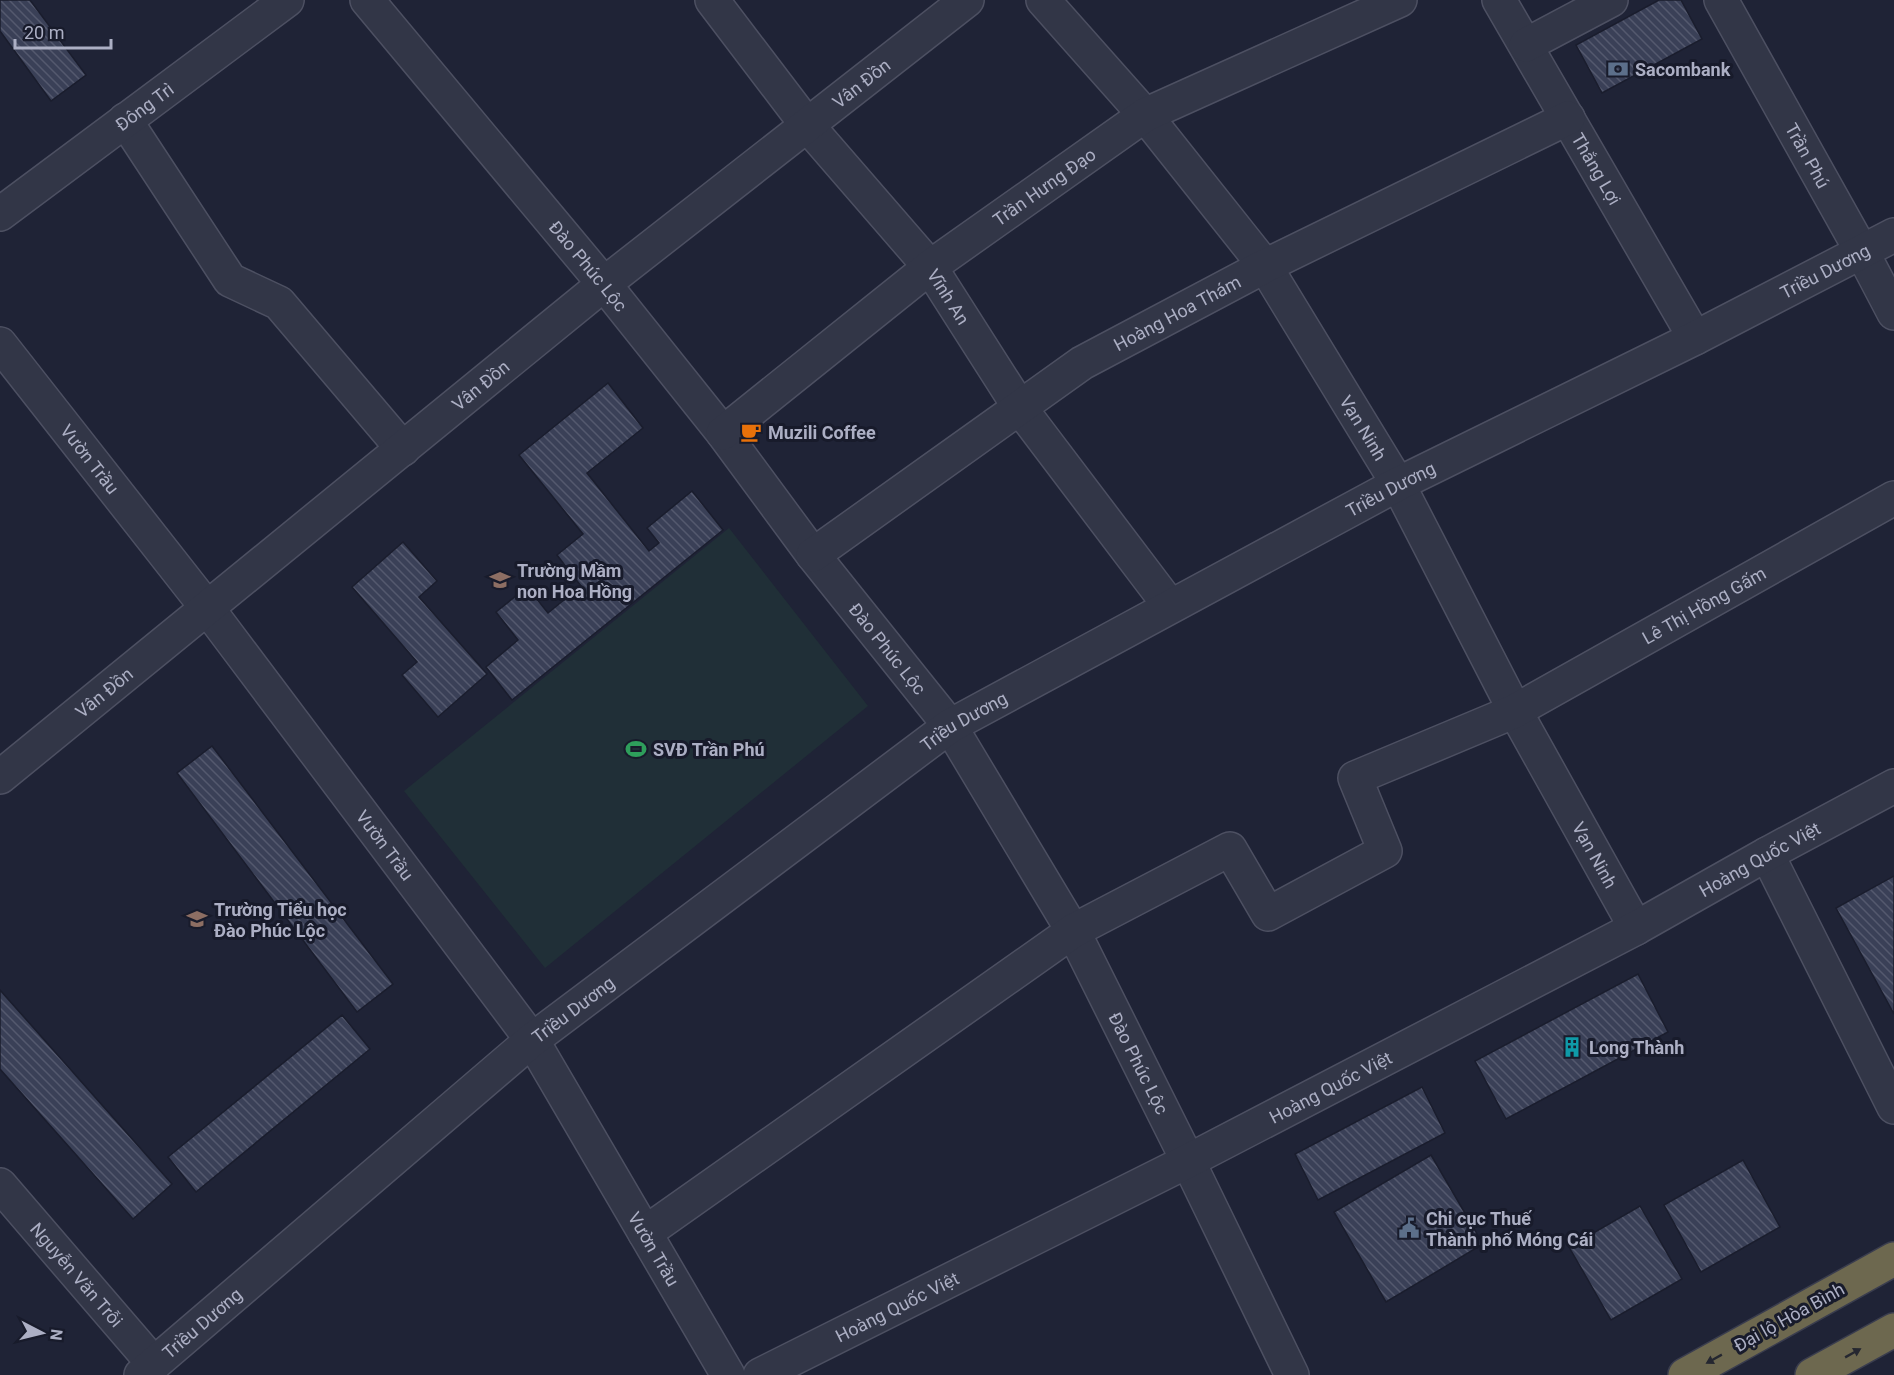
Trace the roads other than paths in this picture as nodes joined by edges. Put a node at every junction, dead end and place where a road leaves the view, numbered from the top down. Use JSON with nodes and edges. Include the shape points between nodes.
{"nodes":[{"id":1,"x":288,"y":0,"type":"edge"},
{"id":2,"x":367,"y":0,"type":"edge"},
{"id":3,"x":712,"y":0,"type":"edge"},
{"id":4,"x":966,"y":0,"type":"edge"},
{"id":5,"x":1043,"y":0,"type":"edge"},
{"id":6,"x":1400,"y":0,"type":"edge"},
{"id":7,"x":1499,"y":0,"type":"edge"},
{"id":8,"x":1611,"y":0,"type":"edge"},
{"id":9,"x":1721,"y":0,"type":"edge"},
{"id":10,"x":1526,"y":45,"type":"junction"},
{"id":11,"x":1145,"y":115,"type":"junction"},
{"id":12,"x":1568,"y":118,"type":"junction"},
{"id":13,"x":125,"y":120,"type":"junction"},
{"id":14,"x":807,"y":125,"type":"junction"},
{"id":15,"x":0,"y":214,"type":"edge"},
{"id":16,"x":1894,"y":235,"type":"edge"},
{"id":17,"x":1862,"y":252,"type":"junction"},
{"id":18,"x":1265,"y":266,"type":"junction"},
{"id":19,"x":930,"y":267,"type":"junction"},
{"id":20,"x":604,"y":284,"type":"junction"},
{"id":21,"x":1894,"y":313,"type":"edge"},
{"id":22,"x":1695,"y":338,"type":"junction"},
{"id":23,"x":0,"y":344,"type":"edge"},
{"id":24,"x":1020,"y":408,"type":"junction"},
{"id":25,"x":723,"y":433,"type":"junction"},
{"id":26,"x":404,"y":449,"type":"junction"},
{"id":27,"x":1398,"y":484,"type":"junction"},
{"id":28,"x":1894,"y":498,"type":"edge"},
{"id":29,"x":813,"y":555,"type":"junction"},
{"id":30,"x":1170,"y":606,"type":"junction"},
{"id":31,"x":208,"y":609,"type":"junction"},
{"id":32,"x":1515,"y":711,"type":"junction"},
{"id":33,"x":950,"y":726,"type":"junction"},
{"id":34,"x":0,"y":777,"type":"edge"},
{"id":35,"x":1894,"y":786,"type":"edge"},
{"id":36,"x":1767,"y":854,"type":"junction"},
{"id":37,"x":1636,"y":928,"type":"junction"},
{"id":38,"x":1073,"y":931,"type":"junction"},
{"id":39,"x":532,"y":1040,"type":"junction"},
{"id":40,"x":1894,"y":1107,"type":"edge"},
{"id":41,"x":1188,"y":1161,"type":"junction"},
{"id":42,"x":0,"y":1185,"type":"edge"},
{"id":43,"x":645,"y":1233,"type":"junction"},
{"id":44,"x":1894,"y":1259,"type":"edge"},
{"id":45,"x":1894,"y":1330,"type":"edge"},
{"id":46,"x":147,"y":1370,"type":"edge"},
{"id":47,"x":728,"y":1375,"type":"edge"},
{"id":48,"x":760,"y":1375,"type":"edge"},
{"id":49,"x":1292,"y":1375,"type":"edge"},
{"id":50,"x":1685,"y":1375,"type":"edge"},
{"id":51,"x":1812,"y":1375,"type":"edge"}],
"edges":[{"from":1,"to":13,"type":"street","name":"Đông Trì"},
{"from":2,"to":20,"type":"street","name":"Đào Phúc Lộc"},
{"from":3,"to":14,"type":"street","name":"Vĩnh An"},
{"from":4,"to":14,"type":"street","name":"Vân Đồn"},
{"from":5,"to":11,"type":"street","name":"Vạn Ninh"},
{"from":6,"to":11,"type":"street","name":"Trần Hưng Đạo"},
{"from":7,"to":10,"type":"street","name":"Thắng Lợi"},
{"from":8,"to":10,"type":"street"},
{"from":9,"to":17,"type":"street","name":"Trần Phú"},
{"from":10,"to":12,"type":"street","name":"Thắng Lợi"},
{"from":11,"to":18,"type":"street","name":"Vạn Ninh"},
{"from":11,"to":19,"type":"street","name":"Trần Hưng Đạo"},
{"from":12,"to":18,"type":"street","name":"Hoàng Hoa Thám"},
{"from":12,"to":22,"type":"street","name":"Thắng Lợi"},
{"from":13,"to":15,"type":"street","name":"Đông Trì"},
{"from":13,"to":26,"type":"street","via":[[230,280],[279,303]]},
{"from":14,"to":19,"type":"street","name":"Vĩnh An"},
{"from":14,"to":20,"type":"street","name":"Vân Đồn"},
{"from":16,"to":17,"type":"street","name":"Triều Dương"},
{"from":17,"to":21,"type":"street","name":"Trần Phú"},
{"from":17,"to":22,"type":"street","name":"Triều Dương"},
{"from":18,"to":24,"type":"street","name":"Hoàng Hoa Thám","via":[[1082,363]]},
{"from":18,"to":27,"type":"street","name":"Vạn Ninh"},
{"from":19,"to":24,"type":"street","name":"Vĩnh An"},
{"from":19,"to":25,"type":"street","name":"Trần Hưng Đạo"},
{"from":20,"to":25,"type":"street","name":"Đào Phúc Lộc"},
{"from":20,"to":26,"type":"street","name":"Vân Đồn"},
{"from":22,"to":27,"type":"street","name":"Triều Dương"},
{"from":23,"to":31,"type":"street","name":"Vườn Trầu"},
{"from":24,"to":29,"type":"street","name":"Hoàng Hoa Thám"},
{"from":24,"to":30,"type":"street","name":"Vĩnh An"},
{"from":25,"to":29,"type":"street","name":"Đào Phúc Lộc"},
{"from":26,"to":31,"type":"street","name":"Vân Đồn"},
{"from":27,"to":30,"type":"street","name":"Triều Dương"},
{"from":27,"to":32,"type":"street","name":"Vạn Ninh"},
{"from":28,"to":32,"type":"street","name":"Lê Thị Hồng Gấm"},
{"from":29,"to":33,"type":"street","name":"Đào Phúc Lộc"},
{"from":30,"to":33,"type":"street","name":"Triều Dương"},
{"from":31,"to":34,"type":"street","name":"Vân Đồn"},
{"from":31,"to":39,"type":"street","name":"Vườn Trầu"},
{"from":32,"to":37,"type":"street","name":"Vạn Ninh"},
{"from":32,"to":38,"type":"street","name":"Lê Thị Hồng Gấm","via":[[1355,778],[1384,851],[1268,914],[1230,849]]},
{"from":33,"to":38,"type":"street","name":"Đào Phúc Lộc"},
{"from":33,"to":39,"type":"street","name":"Triều Dương"},
{"from":35,"to":36,"type":"street","name":"Hoàng Quốc Việt"},
{"from":36,"to":37,"type":"street","name":"Hoàng Quốc Việt"},
{"from":36,"to":40,"type":"street"},
{"from":37,"to":41,"type":"street","name":"Hoàng Quốc Việt"},
{"from":38,"to":41,"type":"street","name":"Đào Phúc Lộc"},
{"from":38,"to":43,"type":"street"},
{"from":39,"to":43,"type":"street","name":"Vườn Trầu"},
{"from":39,"to":46,"type":"street","name":"Triều Dương"},
{"from":41,"to":48,"type":"street","name":"Hoàng Quốc Việt"},
{"from":41,"to":49,"type":"street","name":"Đào Phúc Lộc"},
{"from":42,"to":46,"type":"street","name":"Nguyễn Văn Trỗi"},
{"from":43,"to":47,"type":"street","name":"Vườn Trầu"},
{"from":44,"to":50,"type":"highway","name":"Đại lộ Hòa Bình","one_way":true},
{"from":51,"to":45,"type":"highway","one_way":true}]}
